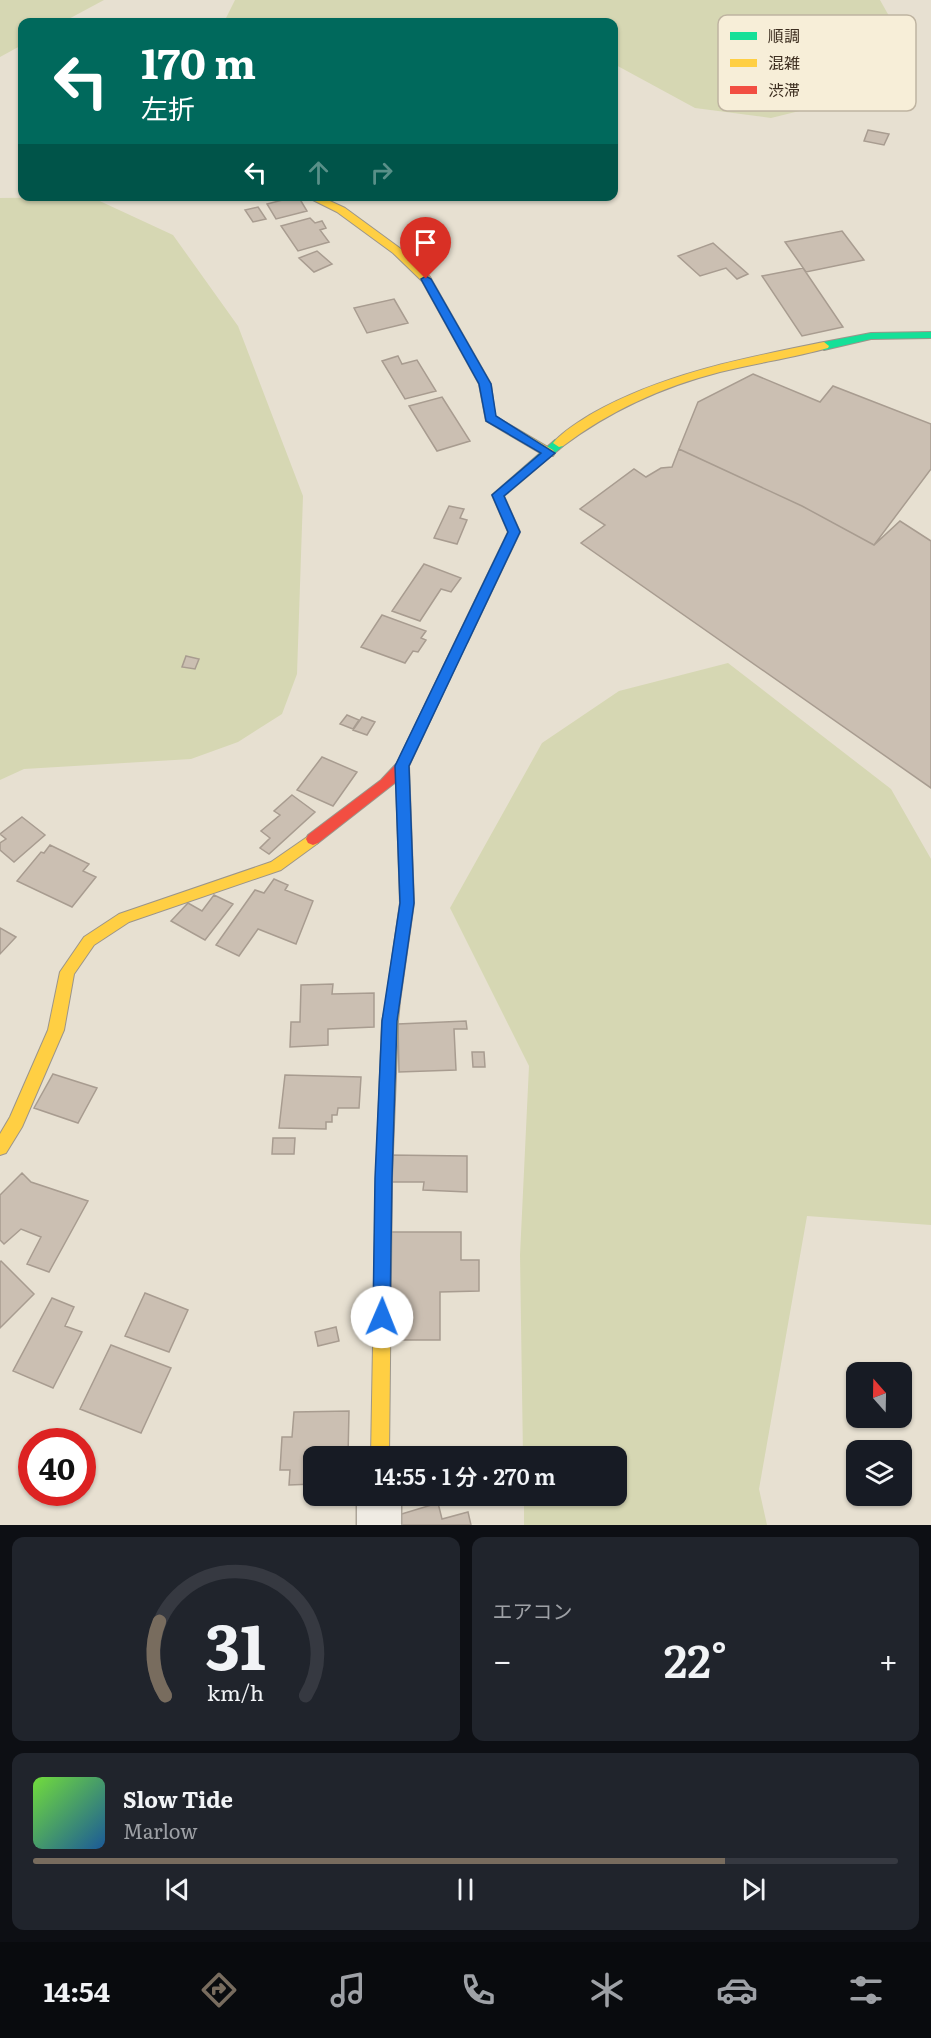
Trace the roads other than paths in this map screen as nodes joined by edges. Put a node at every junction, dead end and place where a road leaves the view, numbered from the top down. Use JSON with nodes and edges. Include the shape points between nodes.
{"nodes":[{"id":1,"x":321,"y":201,"type":"edge"},
{"id":2,"x":931,"y":335,"type":"edge"},
{"id":3,"x":549,"y":453,"type":"junction"},
{"id":4,"x":402,"y":766,"type":"junction"},
{"id":5,"x":0,"y":1148,"type":"edge"},
{"id":6,"x":380,"y":1446,"type":"edge"},
{"id":7,"x":379,"y":1506,"type":"edge"},
{"id":8,"x":379,"y":1525,"type":"edge"}],
"edges":[{"from":1,"to":3,"type":"street","via":[[341,210],[397,251],[426,279],[485,384],[490,418]]},
{"from":2,"to":3,"type":"street","via":[[871,336],[726,366],[651,388],[580,425]]},
{"from":3,"to":4,"type":"street","via":[[498,495],[514,532]]},
{"from":4,"to":5,"type":"street","via":[[386,784],[276,866],[124,918],[89,941],[67,972],[56,1030],[16,1122]]},
{"from":4,"to":6,"type":"street","via":[[407,903],[390,1021]]},
{"from":7,"to":8,"type":"street"}]}
